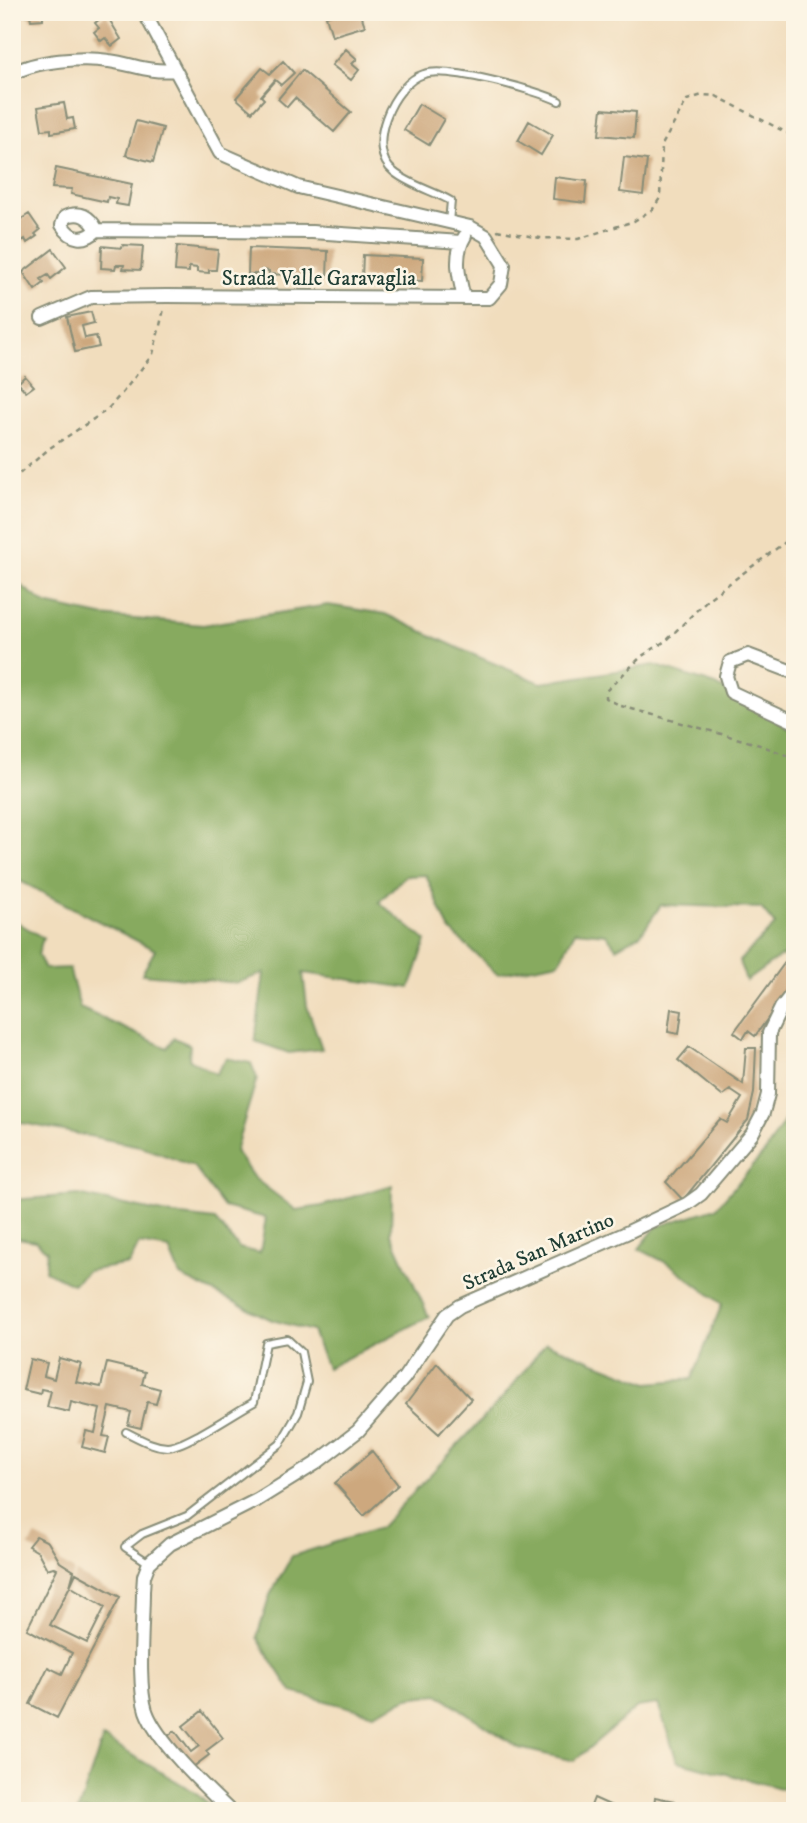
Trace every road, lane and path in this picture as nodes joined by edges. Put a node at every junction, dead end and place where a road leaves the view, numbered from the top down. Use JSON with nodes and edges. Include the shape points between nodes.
{"nodes":[{"id":1,"x":144,"y":12,"type":"edge"},
{"id":2,"x":174,"y":70,"type":"junction"},
{"id":3,"x":12,"y":74,"type":"edge"},
{"id":4,"x":559,"y":101,"type":"dead end"},
{"id":5,"x":795,"y":137,"type":"edge"},
{"id":6,"x":449,"y":222,"type":"junction"},
{"id":7,"x":470,"y":227,"type":"junction"},
{"id":8,"x":97,"y":230,"type":"dead end"},
{"id":9,"x":494,"y":230,"type":"dead end"},
{"id":10,"x":461,"y":242,"type":"junction"},
{"id":11,"x":167,"y":296,"type":"junction"},
{"id":12,"x":464,"y":298,"type":"junction"},
{"id":13,"x":41,"y":318,"type":"dead end"},
{"id":14,"x":12,"y":480,"type":"edge"},
{"id":15,"x":795,"y":535,"type":"edge"},
{"id":16,"x":795,"y":673,"type":"edge"},
{"id":17,"x":795,"y":722,"type":"edge"},
{"id":18,"x":795,"y":758,"type":"edge"},
{"id":19,"x":795,"y":989,"type":"edge"},
{"id":20,"x":126,"y":1432,"type":"dead end"},
{"id":21,"x":149,"y":1563,"type":"junction"},
{"id":22,"x":230,"y":1811,"type":"edge"}],
"edges":[{"from":1,"to":2,"type":"street","name":"Strada Valle Garavaglia"},
{"from":2,"to":3,"type":"street","via":[[158,72],[109,61],[78,60]]},
{"from":2,"to":6,"type":"street","name":"Strada Valle Garavaglia","via":[[220,153],[298,187]]},
{"from":4,"to":6,"type":"lane","via":[[523,87],[443,73],[423,74],[404,88],[383,124],[381,144],[386,162],[393,172],[451,201]]},
{"from":5,"to":9,"type":"path","via":[[716,96],[702,95],[687,100],[662,145],[660,198],[653,209],[634,221],[578,239]]},
{"from":6,"to":7,"type":"street","name":"Strada Valle Garavaglia"},
{"from":7,"to":10,"type":"street"},
{"from":7,"to":12,"type":"street","name":"Strada Valle Garavaglia","via":[[486,236],[504,265],[500,284],[489,298]]},
{"from":8,"to":10,"type":"street","via":[[312,232]]},
{"from":10,"to":12,"type":"street","via":[[457,271]]},
{"from":11,"to":12,"type":"street","name":"Strada Valle Garavaglia"},
{"from":11,"to":13,"type":"street","name":"Strada Valle Garavaglia","via":[[91,297]]},
{"from":11,"to":14,"type":"path","via":[[153,354],[123,392],[107,410],[50,447]]},
{"from":15,"to":18,"type":"path","via":[[708,599],[667,640],[642,656],[606,691],[606,698]]},
{"from":16,"to":17,"type":"street","via":[[747,655],[730,662],[726,677],[731,692]]},
{"from":19,"to":21,"type":"street","name":"Strada San Martino","via":[[769,1033],[768,1094],[762,1113],[752,1134],[701,1194],[624,1234],[460,1306],[447,1315],[404,1378],[358,1431],[315,1464],[257,1500],[170,1544]]},
{"from":20,"to":21,"type":"lane","via":[[153,1445],[171,1447],[191,1438],[254,1402],[266,1343],[287,1339],[302,1352],[307,1382],[298,1413],[280,1444],[187,1516],[142,1534],[125,1547]]},
{"from":21,"to":22,"type":"street","via":[[143,1591],[142,1693],[146,1712],[192,1775]]}]}
